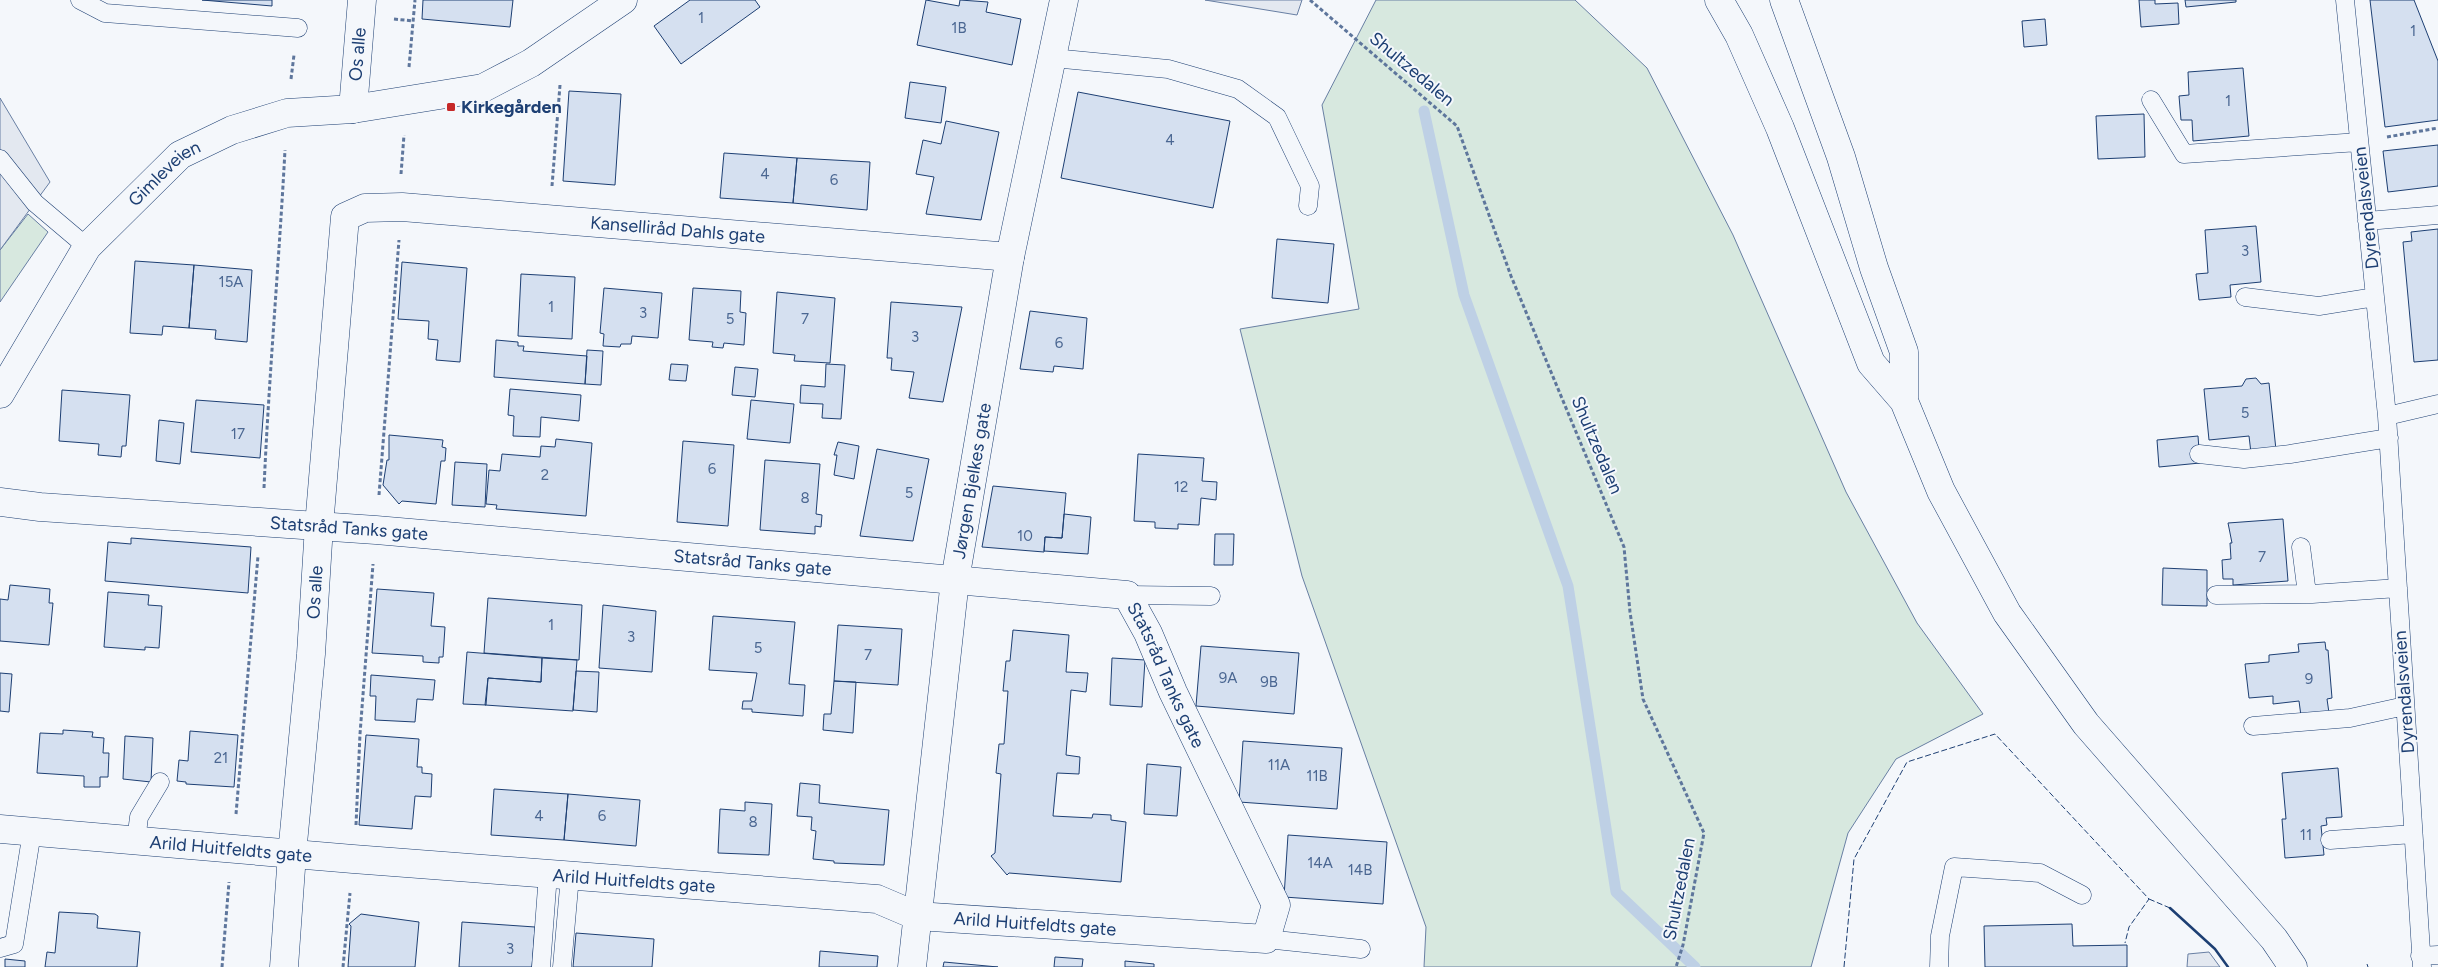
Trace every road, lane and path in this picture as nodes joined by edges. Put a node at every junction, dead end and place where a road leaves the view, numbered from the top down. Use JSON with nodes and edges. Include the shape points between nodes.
{"nodes":[{"id":1,"x":80,"y":0,"type":"edge"},
{"id":2,"x":362,"y":0,"type":"edge"},
{"id":3,"x":623,"y":0,"type":"edge"},
{"id":4,"x":1064,"y":0,"type":"edge"},
{"id":5,"x":1310,"y":0,"type":"edge"},
{"id":6,"x":1719,"y":0,"type":"edge"},
{"id":7,"x":1784,"y":0,"type":"edge"},
{"id":8,"x":2345,"y":0,"type":"edge"},
{"id":9,"x":298,"y":28,"type":"joint"},
{"id":10,"x":1053,"y":58,"type":"junction"},
{"id":11,"x":560,"y":82,"type":"dead end"},
{"id":12,"x":2151,"y":100,"type":"dead end"},
{"id":13,"x":353,"y":110,"type":"junction"},
{"id":14,"x":287,"y":113,"type":"junction"},
{"id":15,"x":2438,"y":128,"type":"edge"},
{"id":16,"x":2359,"y":142,"type":"junction"},
{"id":17,"x":0,"y":159,"type":"edge"},
{"id":18,"x":1308,"y":206,"type":"dead end"},
{"id":19,"x":402,"y":207,"type":"junction"},
{"id":20,"x":2438,"y":215,"type":"edge"},
{"id":21,"x":345,"y":217,"type":"joint"},
{"id":22,"x":549,"y":219,"type":"junction"},
{"id":23,"x":2368,"y":222,"type":"junction"},
{"id":24,"x":88,"y":247,"type":"junction"},
{"id":25,"x":1010,"y":257,"type":"junction"},
{"id":26,"x":2245,"y":297,"type":"dead end"},
{"id":27,"x":2375,"y":297,"type":"junction"},
{"id":28,"x":0,"y":394,"type":"edge"},
{"id":29,"x":1904,"y":401,"type":"junction"},
{"id":30,"x":2438,"y":404,"type":"edge"},
{"id":31,"x":2387,"y":416,"type":"junction"},
{"id":32,"x":2389,"y":438,"type":"junction"},
{"id":33,"x":2199,"y":454,"type":"dead end"},
{"id":34,"x":0,"y":502,"type":"edge"},
{"id":35,"x":261,"y":522,"type":"junction"},
{"id":36,"x":319,"y":526,"type":"junction"},
{"id":37,"x":376,"y":530,"type":"junction"},
{"id":38,"x":2301,"y":547,"type":"dead end"},
{"id":39,"x":955,"y":580,"type":"junction"},
{"id":40,"x":2398,"y":588,"type":"junction"},
{"id":41,"x":2307,"y":594,"type":"junction"},
{"id":42,"x":1127,"y":595,"type":"junction"},
{"id":43,"x":2216,"y":595,"type":"dead end"},
{"id":44,"x":1211,"y":596,"type":"dead end"},
{"id":45,"x":2405,"y":706,"type":"junction"},
{"id":46,"x":2253,"y":726,"type":"dead end"},
{"id":47,"x":160,"y":782,"type":"dead end"},
{"id":48,"x":0,"y":828,"type":"edge"},
{"id":49,"x":32,"y":832,"type":"junction"},
{"id":50,"x":2413,"y":834,"type":"junction"},
{"id":51,"x":2330,"y":840,"type":"dead end"},
{"id":52,"x":136,"y":841,"type":"junction"},
{"id":53,"x":231,"y":849,"type":"junction"},
{"id":54,"x":292,"y":854,"type":"junction"},
{"id":55,"x":353,"y":859,"type":"junction"},
{"id":56,"x":559,"y":875,"type":"junction"},
{"id":57,"x":2082,"y":895,"type":"dead end"},
{"id":58,"x":917,"y":916,"type":"junction"},
{"id":59,"x":1266,"y":939,"type":"junction"},
{"id":60,"x":0,"y":948,"type":"edge"},
{"id":61,"x":1361,"y":950,"type":"dead end"},
{"id":62,"x":2438,"y":955,"type":"edge"},
{"id":63,"x":2421,"y":962,"type":"edge"},
{"id":64,"x":1677,"y":966,"type":"edge"},
{"id":65,"x":222,"y":967,"type":"edge"},
{"id":66,"x":284,"y":967,"type":"edge"},
{"id":67,"x":343,"y":967,"type":"edge"},
{"id":68,"x":541,"y":967,"type":"edge"},
{"id":69,"x":562,"y":967,"type":"edge"},
{"id":70,"x":912,"y":967,"type":"edge"},
{"id":71,"x":1939,"y":967,"type":"edge"},
{"id":72,"x":2293,"y":967,"type":"edge"}],
"edges":[{"from":1,"to":9,"type":"lane","via":[[105,13]]},
{"from":2,"to":13,"type":"street","name":"Os alle"},
{"from":3,"to":13,"type":"street","name":"Gimleveien","via":[[531,63],[483,88]]},
{"from":4,"to":10,"type":"street","name":"Jørgen Bjelkes gate"},
{"from":5,"to":64,"type":"path","name":"Shultzedalen","via":[[1457,126],[1511,276],[1624,547],[1643,699],[1704,833]]},
{"from":6,"to":29,"type":"street","via":[[1739,35],[1780,128],[1872,362]]},
{"from":7,"to":29,"type":"street","via":[[1841,157],[1874,268],[1904,352]]},
{"from":8,"to":16,"type":"lane","name":"Dyrendalsveien"},
{"from":9,"to":14,"type":"path"},
{"from":10,"to":18,"type":"lane","via":[[1168,69],[1238,90],[1277,117],[1310,186]]},
{"from":10,"to":25,"type":"street","name":"Jørgen Bjelkes gate"},
{"from":11,"to":22,"type":"path"},
{"from":12,"to":16,"type":"lane","via":[[2184,154]]},
{"from":13,"to":14,"type":"street","name":"Gimleveien"},
{"from":14,"to":24,"type":"street","name":"Gimleveien","via":[[232,130],[180,156]]},
{"from":14,"to":35,"type":"path"},
{"from":15,"to":16,"type":"path"},
{"from":16,"to":23,"type":"lane","name":"Dyrendalsveien"},
{"from":17,"to":24,"type":"lane","via":[[35,203]]},
{"from":19,"to":21,"type":"street","name":"Kanselliråd Dahls gate","via":[[365,208]]},
{"from":19,"to":22,"type":"street","name":"Kanselliråd Dahls gate"},
{"from":19,"to":37,"type":"path"},
{"from":20,"to":23,"type":"lane"},
{"from":21,"to":36,"type":"street","name":"Os alle"},
{"from":22,"to":25,"type":"street","name":"Kanselliråd Dahls gate"},
{"from":23,"to":27,"type":"lane","name":"Dyrendalsveien"},
{"from":24,"to":28,"type":"street","name":"Gimleveien"},
{"from":25,"to":39,"type":"street","name":"Jørgen Bjelkes gate"},
{"from":26,"to":27,"type":"lane","via":[[2319,306]]},
{"from":27,"to":31,"type":"lane","name":"Dyrendalsveien"},
{"from":29,"to":72,"type":"street","via":[[1941,491],[2007,613],[2086,724],[2274,939]]},
{"from":30,"to":31,"type":"lane"},
{"from":31,"to":32,"type":"lane","name":"Dyrendalsveien"},
{"from":32,"to":33,"type":"lane","via":[[2244,459]]},
{"from":32,"to":40,"type":"lane","name":"Dyrendalsveien"},
{"from":34,"to":35,"type":"street","name":"Statsråd Tanks gate"},
{"from":35,"to":36,"type":"street","name":"Statsråd Tanks gate"},
{"from":35,"to":53,"type":"path","via":[[236,822]]},
{"from":36,"to":37,"type":"street","name":"Statsråd Tanks gate"},
{"from":36,"to":54,"type":"street","name":"Os alle","via":[[311,654]]},
{"from":37,"to":39,"type":"street","name":"Statsråd Tanks gate"},
{"from":37,"to":55,"type":"path"},
{"from":38,"to":41,"type":"lane"},
{"from":39,"to":42,"type":"street","name":"Statsråd Tanks gate"},
{"from":39,"to":58,"type":"street","name":"Jørgen Bjelkes gate"},
{"from":40,"to":41,"type":"lane"},
{"from":40,"to":45,"type":"lane","name":"Dyrendalsveien"},
{"from":41,"to":43,"type":"lane"},
{"from":42,"to":44,"type":"lane"},
{"from":42,"to":59,"type":"street","name":"Statsråd Tanks gate","via":[[1276,905]]},
{"from":45,"to":46,"type":"lane","via":[[2350,718]]},
{"from":45,"to":50,"type":"lane","name":"Dyrendalsveien"},
{"from":47,"to":52,"type":"lane","via":[[139,818]]},
{"from":48,"to":49,"type":"street","name":"Arild Huitfeldts gate"},
{"from":49,"to":52,"type":"street","name":"Arild Huitfeldts gate"},
{"from":49,"to":60,"type":"lane","via":[[14,944]]},
{"from":50,"to":51,"type":"lane"},
{"from":50,"to":63,"type":"lane","name":"Dyrendalsveien"},
{"from":52,"to":53,"type":"street","name":"Arild Huitfeldts gate"},
{"from":53,"to":54,"type":"street","name":"Arild Huitfeldts gate"},
{"from":53,"to":65,"type":"path"},
{"from":54,"to":55,"type":"street","name":"Arild Huitfeldts gate"},
{"from":54,"to":66,"type":"street","name":"Os alle"},
{"from":55,"to":56,"type":"street","name":"Arild Huitfeldts gate"},
{"from":55,"to":67,"type":"path"},
{"from":56,"to":58,"type":"street","name":"Arild Huitfeldts gate","via":[[877,899]]},
{"from":56,"to":68,"type":"lane"},
{"from":56,"to":69,"type":"lane"},
{"from":57,"to":71,"type":"lane","via":[[2040,873],[1954,867],[1940,936]]},
{"from":58,"to":59,"type":"street","name":"Arild Huitfeldts gate"},
{"from":58,"to":70,"type":"street","name":"Jørgen Bjelkes gate"},
{"from":59,"to":61,"type":"lane"},
{"from":62,"to":63,"type":"lane"}]}
